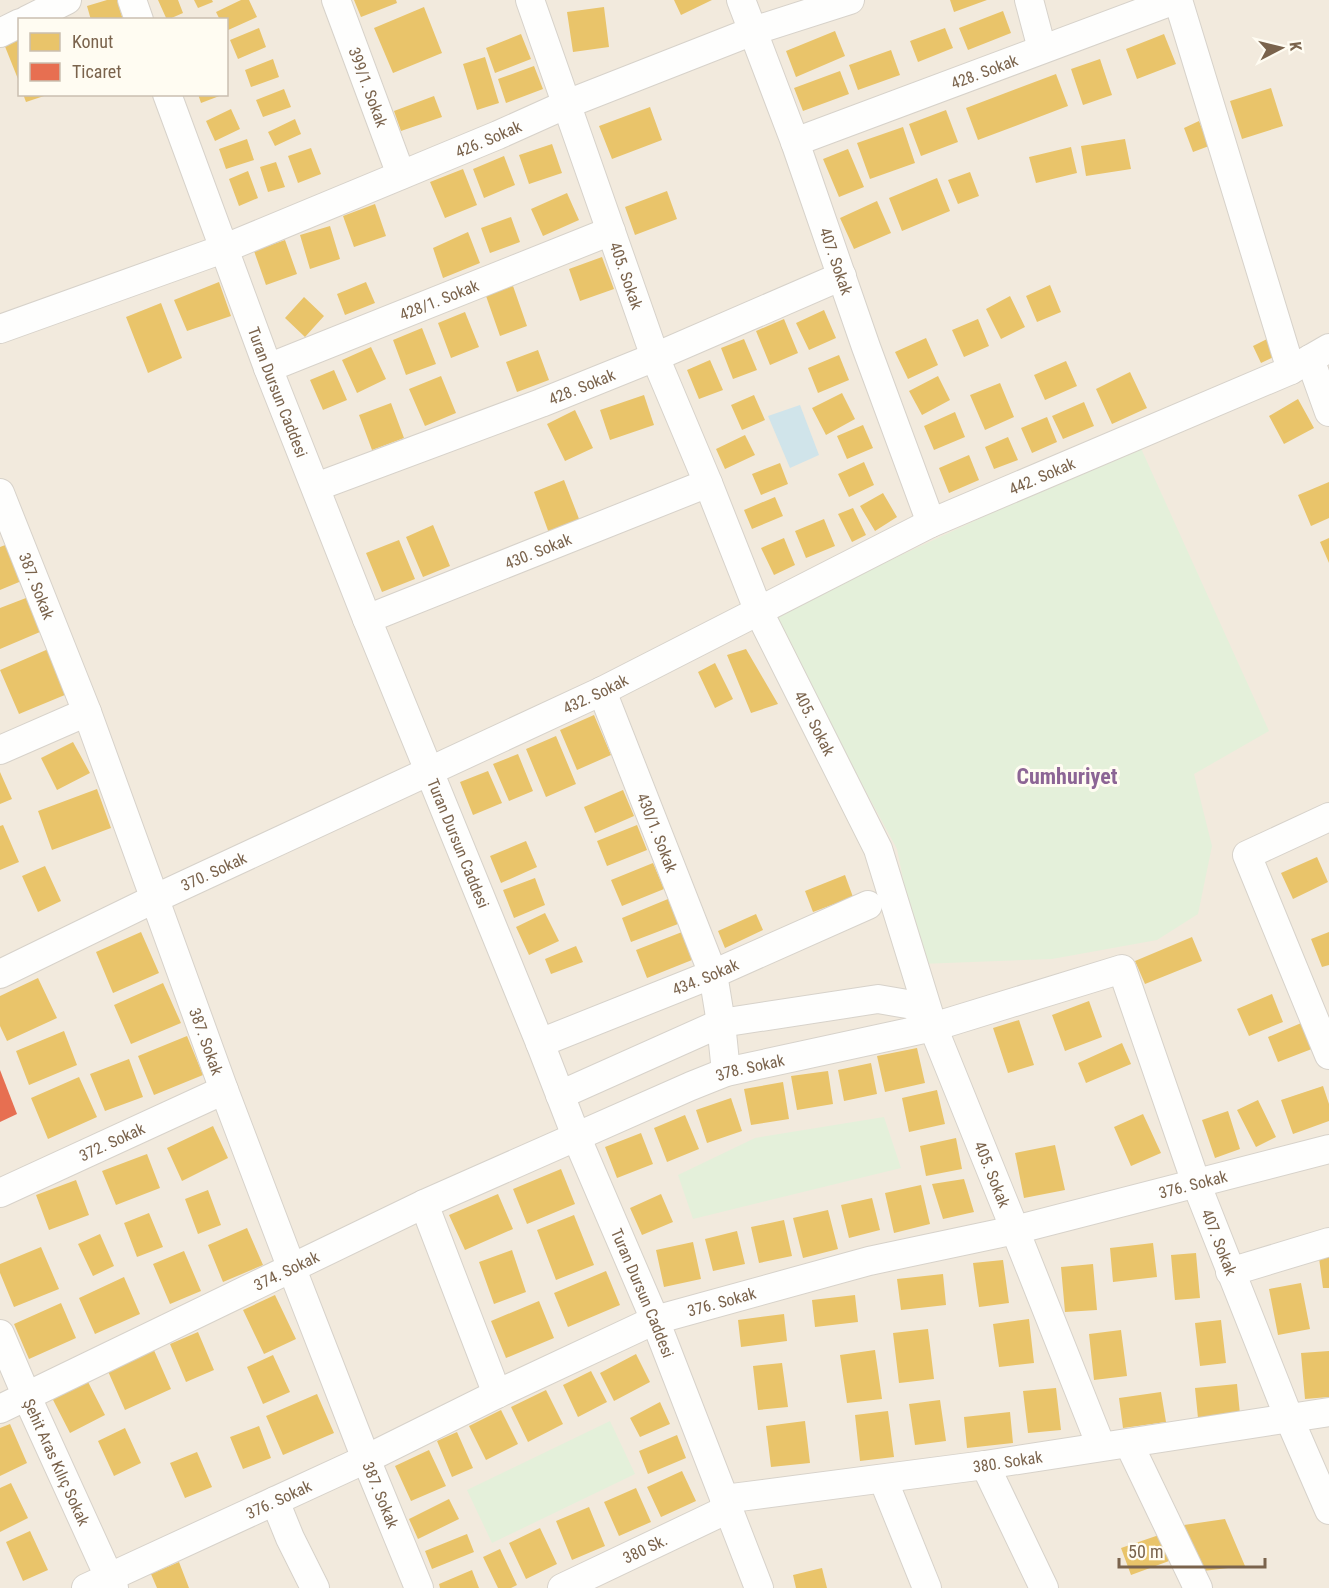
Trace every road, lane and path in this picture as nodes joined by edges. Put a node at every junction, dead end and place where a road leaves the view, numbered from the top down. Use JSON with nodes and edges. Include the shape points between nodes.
{"nodes":[{"id":1,"x":67,"y":0,"type":"edge"},
{"id":2,"x":132,"y":0,"type":"edge"},
{"id":3,"x":336,"y":0,"type":"edge"},
{"id":4,"x":530,"y":0,"type":"edge"},
{"id":5,"x":741,"y":0,"type":"edge"},
{"id":6,"x":850,"y":0,"type":"edge"},
{"id":7,"x":1029,"y":0,"type":"edge"},
{"id":8,"x":1177,"y":0,"type":"edge"},
{"id":9,"x":31,"y":18,"type":"edge"},
{"id":10,"x":138,"y":18,"type":"edge"},
{"id":11,"x":18,"y":24,"type":"edge"},
{"id":12,"x":753,"y":31,"type":"junction"},
{"id":13,"x":0,"y":33,"type":"edge"},
{"id":14,"x":1042,"y":49,"type":"junction"},
{"id":15,"x":168,"y":96,"type":"edge"},
{"id":16,"x":567,"y":104,"type":"junction"},
{"id":17,"x":795,"y":142,"type":"junction"},
{"id":18,"x":401,"y":175,"type":"junction"},
{"id":19,"x":611,"y":231,"type":"junction"},
{"id":20,"x":223,"y":249,"type":"junction"},
{"id":21,"x":842,"y":276,"type":"junction"},
{"id":22,"x":0,"y":329,"type":"edge"},
{"id":23,"x":655,"y":357,"type":"junction"},
{"id":24,"x":1310,"y":359,"type":"edge"},
{"id":25,"x":268,"y":368,"type":"junction"},
{"id":26,"x":1329,"y":412,"type":"edge"},
{"id":27,"x":708,"y":483,"type":"junction"},
{"id":28,"x":316,"y":487,"type":"junction"},
{"id":29,"x":0,"y":493,"type":"edge"},
{"id":30,"x":931,"y":523,"type":"junction"},
{"id":31,"x":7,"y":532,"type":"edge"},
{"id":32,"x":759,"y":612,"type":"junction"},
{"id":33,"x":368,"y":618,"type":"junction"},
{"id":34,"x":602,"y":691,"type":"junction"},
{"id":35,"x":87,"y":712,"type":"junction"},
{"id":36,"x":0,"y":750,"type":"edge"},
{"id":37,"x":429,"y":770,"type":"junction"},
{"id":38,"x":1329,"y":817,"type":"edge"},
{"id":39,"x":154,"y":899,"type":"junction"},
{"id":40,"x":868,"y":905,"type":"dead end"},
{"id":41,"x":3,"y":964,"type":"edge"},
{"id":42,"x":1122,"y":969,"type":"joint"},
{"id":43,"x":713,"y":974,"type":"junction"},
{"id":44,"x":721,"y":1023,"type":"junction"},
{"id":45,"x":933,"y":1027,"type":"junction"},
{"id":46,"x":540,"y":1043,"type":"junction"},
{"id":47,"x":1329,"y":1055,"type":"edge"},
{"id":48,"x":726,"y":1072,"type":"junction"},
{"id":49,"x":224,"y":1090,"type":"junction"},
{"id":50,"x":560,"y":1095,"type":"junction"},
{"id":51,"x":576,"y":1136,"type":"junction"},
{"id":52,"x":1329,"y":1149,"type":"edge"},
{"id":53,"x":1196,"y":1183,"type":"junction"},
{"id":54,"x":0,"y":1193,"type":"edge"},
{"id":55,"x":424,"y":1204,"type":"junction"},
{"id":56,"x":1015,"y":1230,"type":"junction"},
{"id":57,"x":1329,"y":1242,"type":"edge"},
{"id":58,"x":292,"y":1269,"type":"junction"},
{"id":59,"x":1230,"y":1272,"type":"junction"},
{"id":60,"x":656,"y":1320,"type":"junction"},
{"id":61,"x":0,"y":1334,"type":"edge"},
{"id":62,"x":497,"y":1394,"type":"junction"},
{"id":63,"x":27,"y":1397,"type":"junction"},
{"id":64,"x":0,"y":1409,"type":"edge"},
{"id":65,"x":1329,"y":1412,"type":"edge"},
{"id":66,"x":1289,"y":1418,"type":"junction"},
{"id":67,"x":1129,"y":1444,"type":"junction"},
{"id":68,"x":1101,"y":1446,"type":"junction"},
{"id":69,"x":366,"y":1459,"type":"junction"},
{"id":70,"x":985,"y":1465,"type":"junction"},
{"id":71,"x":883,"y":1479,"type":"junction"},
{"id":72,"x":275,"y":1501,"type":"junction"},
{"id":73,"x":726,"y":1504,"type":"junction"},
{"id":74,"x":1329,"y":1510,"type":"edge"},
{"id":75,"x":103,"y":1584,"type":"edge"},
{"id":76,"x":315,"y":1588,"type":"edge"},
{"id":77,"x":419,"y":1588,"type":"edge"},
{"id":78,"x":562,"y":1588,"type":"edge"},
{"id":79,"x":759,"y":1588,"type":"edge"},
{"id":80,"x":927,"y":1588,"type":"edge"},
{"id":81,"x":1044,"y":1588,"type":"edge"},
{"id":82,"x":1197,"y":1588,"type":"edge"}],
"edges":[{"from":1,"to":9,"type":"street"},
{"from":2,"to":10,"type":"street"},
{"from":3,"to":18,"type":"street","name":"399/1. Sokak"},
{"from":4,"to":16,"type":"street","name":"405. Sokak"},
{"from":5,"to":12,"type":"street","name":"407. Sokak"},
{"from":6,"to":12,"type":"street","name":"426. Sokak"},
{"from":7,"to":14,"type":"street"},
{"from":8,"to":14,"type":"street","name":"428. Sokak"},
{"from":8,"to":24,"type":"street"},
{"from":11,"to":13,"type":"street"},
{"from":12,"to":16,"type":"street","name":"426. Sokak"},
{"from":12,"to":17,"type":"street","name":"407. Sokak"},
{"from":14,"to":17,"type":"street","name":"428. Sokak"},
{"from":15,"to":20,"type":"street","name":"Turan Dursun Caddesi"},
{"from":16,"to":18,"type":"street","name":"426. Sokak"},
{"from":16,"to":19,"type":"street","name":"405. Sokak"},
{"from":17,"to":21,"type":"street","name":"407. Sokak"},
{"from":18,"to":20,"type":"street","name":"426. Sokak"},
{"from":19,"to":23,"type":"street","name":"405. Sokak"},
{"from":19,"to":25,"type":"street","name":"428/1. Sokak"},
{"from":20,"to":22,"type":"street","name":"426. Sokak"},
{"from":20,"to":25,"type":"street","name":"Turan Dursun Caddesi"},
{"from":21,"to":23,"type":"street","name":"428. Sokak"},
{"from":21,"to":30,"type":"street","name":"407. Sokak"},
{"from":23,"to":27,"type":"street","name":"405. Sokak"},
{"from":23,"to":28,"type":"street","name":"428. Sokak"},
{"from":24,"to":26,"type":"street"},
{"from":24,"to":30,"type":"street","name":"442. Sokak"},
{"from":25,"to":28,"type":"street","name":"Turan Dursun Caddesi"},
{"from":27,"to":32,"type":"street","name":"405. Sokak"},
{"from":27,"to":33,"type":"street","name":"430. Sokak"},
{"from":28,"to":33,"type":"street","name":"Turan Dursun Caddesi"},
{"from":29,"to":31,"type":"street","name":"387. Sokak"},
{"from":30,"to":32,"type":"street","name":"442. Sokak"},
{"from":31,"to":35,"type":"street","name":"387. Sokak"},
{"from":32,"to":34,"type":"street","name":"432. Sokak"},
{"from":32,"to":45,"type":"street","name":"405. Sokak","via":[[878,849]]},
{"from":33,"to":37,"type":"street","name":"Turan Dursun Caddesi"},
{"from":34,"to":37,"type":"street","name":"432. Sokak"},
{"from":34,"to":43,"type":"street","name":"430/1. Sokak"},
{"from":35,"to":36,"type":"street"},
{"from":35,"to":39,"type":"street","name":"387. Sokak"},
{"from":37,"to":39,"type":"street","name":"370. Sokak"},
{"from":37,"to":46,"type":"street","name":"Turan Dursun Caddesi"},
{"from":38,"to":47,"type":"street","via":[[1247,855]]},
{"from":39,"to":41,"type":"street","name":"370. Sokak"},
{"from":39,"to":49,"type":"street","name":"387. Sokak"},
{"from":40,"to":43,"type":"street","name":"434. Sokak"},
{"from":42,"to":45,"type":"street","name":"378. Sokak"},
{"from":42,"to":53,"type":"street","name":"407. Sokak"},
{"from":43,"to":44,"type":"street","name":"430/1. Sokak"},
{"from":43,"to":46,"type":"street","name":"434. Sokak"},
{"from":44,"to":45,"type":"street","via":[[878,999],[913,1005]]},
{"from":44,"to":48,"type":"street","name":"430/1. Sokak"},
{"from":44,"to":50,"type":"street"},
{"from":45,"to":48,"type":"street","name":"378. Sokak"},
{"from":45,"to":56,"type":"street","name":"405. Sokak"},
{"from":46,"to":50,"type":"street","name":"Turan Dursun Caddesi"},
{"from":48,"to":51,"type":"street","name":"378. Sokak"},
{"from":49,"to":54,"type":"street","name":"372. Sokak"},
{"from":49,"to":58,"type":"street","name":"387. Sokak"},
{"from":50,"to":51,"type":"street","name":"Turan Dursun Caddesi"},
{"from":51,"to":55,"type":"street","name":"374. Sokak"},
{"from":51,"to":60,"type":"street","name":"Turan Dursun Caddesi"},
{"from":52,"to":53,"type":"street","name":"376. Sokak"},
{"from":53,"to":56,"type":"street","name":"376. Sokak"},
{"from":53,"to":59,"type":"street","name":"407. Sokak"},
{"from":55,"to":58,"type":"street","name":"374. Sokak"},
{"from":55,"to":62,"type":"street"},
{"from":56,"to":60,"type":"street","name":"376. Sokak","via":[[869,1261]]},
{"from":56,"to":68,"type":"street","name":"405. Sokak"},
{"from":57,"to":59,"type":"street"},
{"from":58,"to":63,"type":"street","name":"374. Sokak"},
{"from":58,"to":69,"type":"street","name":"387. Sokak"},
{"from":59,"to":66,"type":"street","name":"407. Sokak"},
{"from":60,"to":62,"type":"street","name":"376. Sokak"},
{"from":60,"to":73,"type":"street","name":"Turan Dursun Caddesi"},
{"from":61,"to":63,"type":"street","name":"Şehit Aras Kılıç Sokak"},
{"from":62,"to":69,"type":"street","name":"376. Sokak"},
{"from":63,"to":64,"type":"street","name":"374. Sokak"},
{"from":63,"to":75,"type":"street","name":"Şehit Aras Kılıç Sokak"},
{"from":65,"to":66,"type":"street"},
{"from":66,"to":67,"type":"street","name":"380. Sokak"},
{"from":66,"to":74,"type":"street","name":"407. Sokak"},
{"from":67,"to":68,"type":"street","name":"380. Sokak"},
{"from":67,"to":82,"type":"street"},
{"from":68,"to":70,"type":"street","name":"380. Sokak"},
{"from":69,"to":72,"type":"street","name":"376. Sokak"},
{"from":69,"to":77,"type":"street","name":"387. Sokak"},
{"from":70,"to":71,"type":"street","name":"380. Sokak"},
{"from":70,"to":81,"type":"street"},
{"from":71,"to":73,"type":"street","name":"380. Sokak"},
{"from":71,"to":80,"type":"street"},
{"from":72,"to":75,"type":"street","name":"376. Sokak"},
{"from":72,"to":76,"type":"street"},
{"from":73,"to":78,"type":"street","name":"380 Sk."},
{"from":73,"to":79,"type":"street","name":"Turan Dursun Caddesi"}]}
